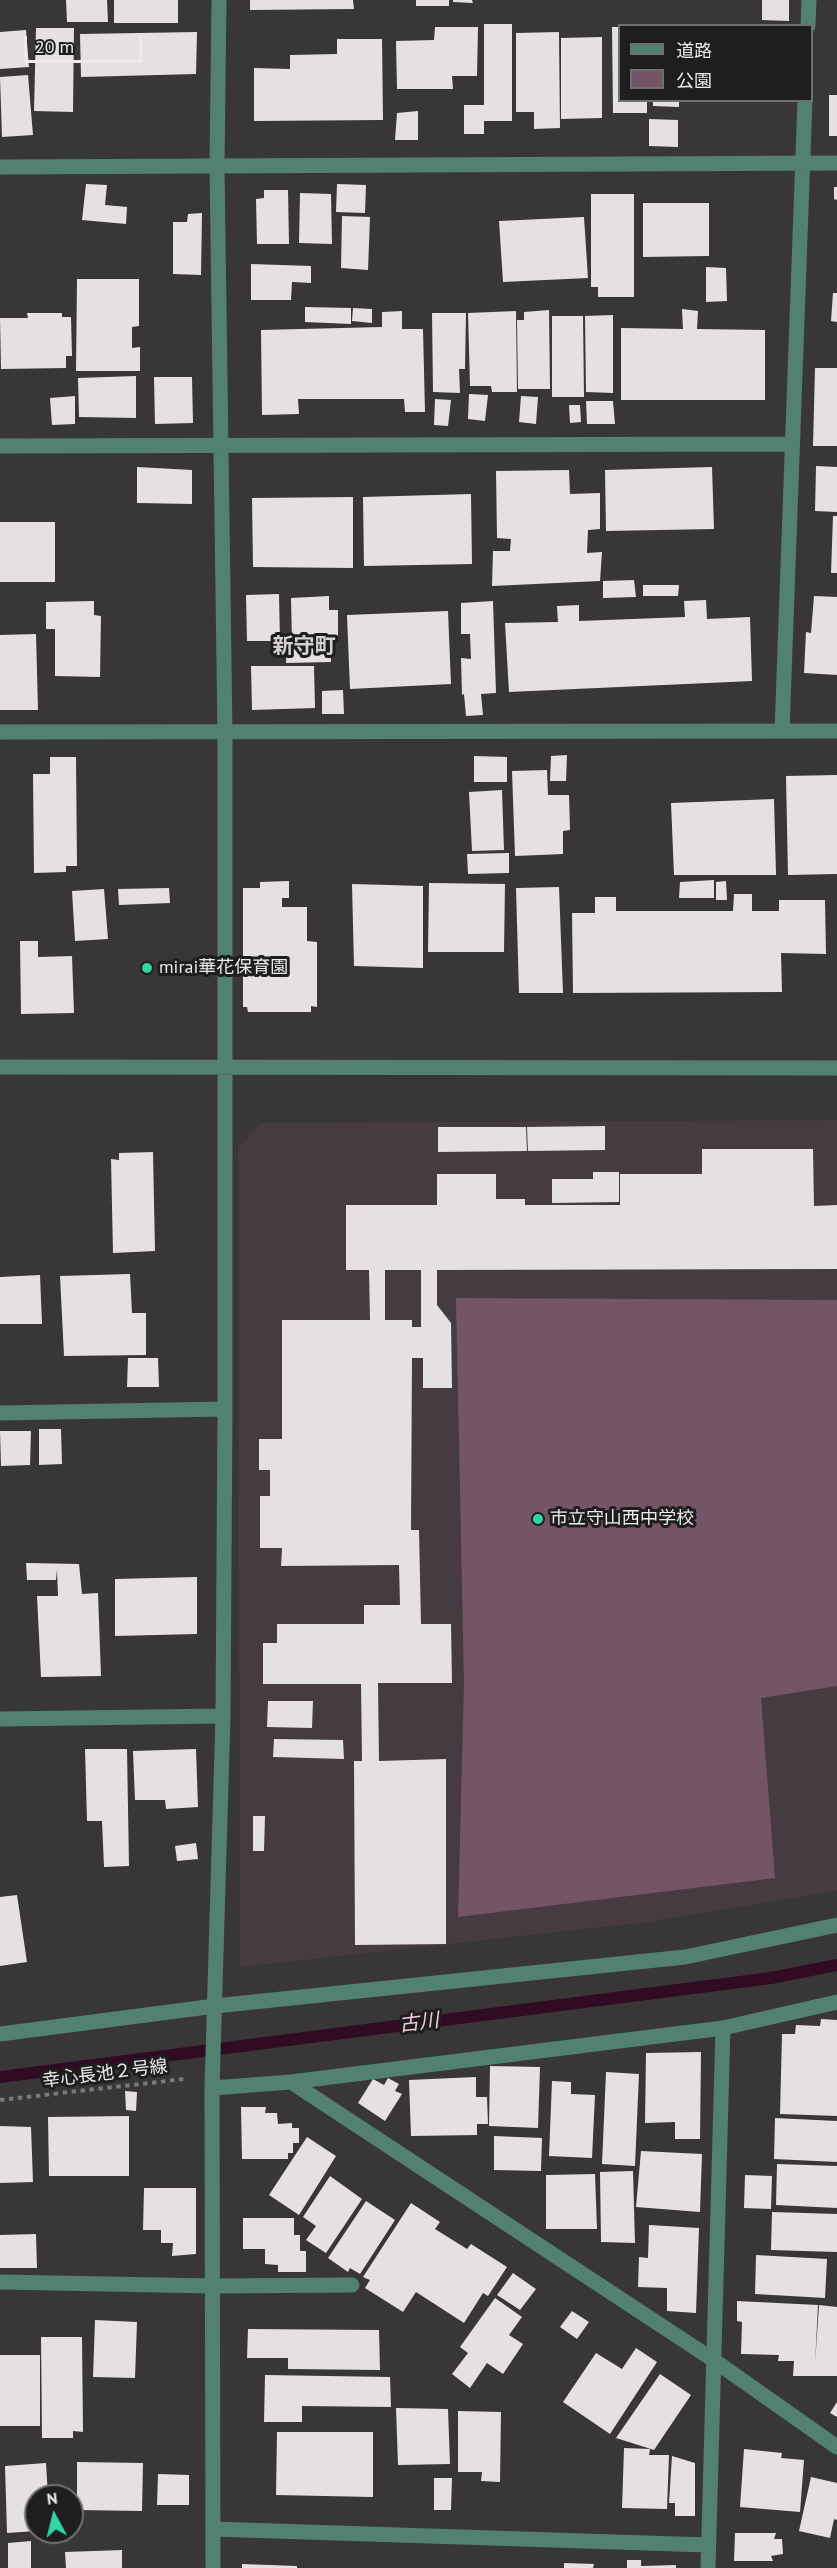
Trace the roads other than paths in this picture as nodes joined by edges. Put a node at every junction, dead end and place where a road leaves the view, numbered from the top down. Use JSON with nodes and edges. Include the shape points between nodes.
{"nodes":[{"id":1,"x":219,"y":0,"type":"edge"},
{"id":2,"x":809,"y":0,"type":"edge"},
{"id":3,"x":808,"y":24,"type":"edge"},
{"id":4,"x":805,"y":102,"type":"edge"},
{"id":5,"x":837,"y":163,"type":"edge"},
{"id":6,"x":802,"y":164,"type":"junction"},
{"id":7,"x":217,"y":166,"type":"junction"},
{"id":8,"x":0,"y":167,"type":"edge"},
{"id":9,"x":792,"y":444,"type":"junction"},
{"id":10,"x":221,"y":445,"type":"junction"},
{"id":11,"x":0,"y":446,"type":"edge"},
{"id":12,"x":782,"y":731,"type":"junction"},
{"id":13,"x":837,"y":731,"type":"edge"},
{"id":14,"x":0,"y":732,"type":"edge"},
{"id":15,"x":225,"y":734,"type":"junction"},
{"id":16,"x":223,"y":1066,"type":"junction"},
{"id":17,"x":0,"y":1067,"type":"edge"},
{"id":18,"x":837,"y":1068,"type":"edge"},
{"id":19,"x":225,"y":1409,"type":"junction"},
{"id":20,"x":0,"y":1413,"type":"edge"},
{"id":21,"x":223,"y":1716,"type":"junction"},
{"id":22,"x":0,"y":1719,"type":"edge"},
{"id":23,"x":837,"y":1925,"type":"edge"},
{"id":24,"x":837,"y":2002,"type":"edge"},
{"id":25,"x":215,"y":2006,"type":"junction"},
{"id":26,"x":723,"y":2028,"type":"junction"},
{"id":27,"x":0,"y":2034,"type":"edge"},
{"id":28,"x":213,"y":2082,"type":"junction"},
{"id":29,"x":291,"y":2082,"type":"junction"},
{"id":30,"x":0,"y":2283,"type":"edge"},
{"id":31,"x":352,"y":2285,"type":"dead end"},
{"id":32,"x":213,"y":2286,"type":"junction"},
{"id":33,"x":712,"y":2359,"type":"junction"},
{"id":34,"x":837,"y":2446,"type":"edge"},
{"id":35,"x":213,"y":2529,"type":"junction"},
{"id":36,"x":708,"y":2545,"type":"junction"},
{"id":37,"x":213,"y":2568,"type":"edge"},
{"id":38,"x":708,"y":2568,"type":"edge"}],
"edges":[{"from":1,"to":7,"type":"street"},
{"from":2,"to":3,"type":"street"},
{"from":4,"to":6,"type":"street"},
{"from":5,"to":6,"type":"street"},
{"from":6,"to":7,"type":"street"},
{"from":6,"to":9,"type":"street"},
{"from":7,"to":8,"type":"street"},
{"from":7,"to":10,"type":"street"},
{"from":9,"to":10,"type":"street"},
{"from":9,"to":12,"type":"street"},
{"from":10,"to":11,"type":"street"},
{"from":10,"to":15,"type":"street"},
{"from":12,"to":13,"type":"street"},
{"from":12,"to":15,"type":"street"},
{"from":14,"to":15,"type":"street"},
{"from":15,"to":16,"type":"street"},
{"from":16,"to":17,"type":"street"},
{"from":16,"to":18,"type":"street"},
{"from":16,"to":19,"type":"street"},
{"from":19,"to":20,"type":"street"},
{"from":19,"to":21,"type":"street"},
{"from":21,"to":22,"type":"street"},
{"from":21,"to":25,"type":"street"},
{"from":23,"to":25,"type":"street","via":[[685,1957]]},
{"from":24,"to":26,"type":"street"},
{"from":25,"to":27,"type":"street"},
{"from":25,"to":28,"type":"street"},
{"from":26,"to":29,"type":"street"},
{"from":26,"to":33,"type":"street"},
{"from":28,"to":29,"type":"street"},
{"from":28,"to":32,"type":"street"},
{"from":29,"to":33,"type":"street"},
{"from":30,"to":32,"type":"street"},
{"from":31,"to":32,"type":"street"},
{"from":32,"to":35,"type":"street"},
{"from":33,"to":34,"type":"street"},
{"from":33,"to":36,"type":"street"},
{"from":35,"to":36,"type":"street"},
{"from":35,"to":37,"type":"street"},
{"from":36,"to":38,"type":"street"}]}
